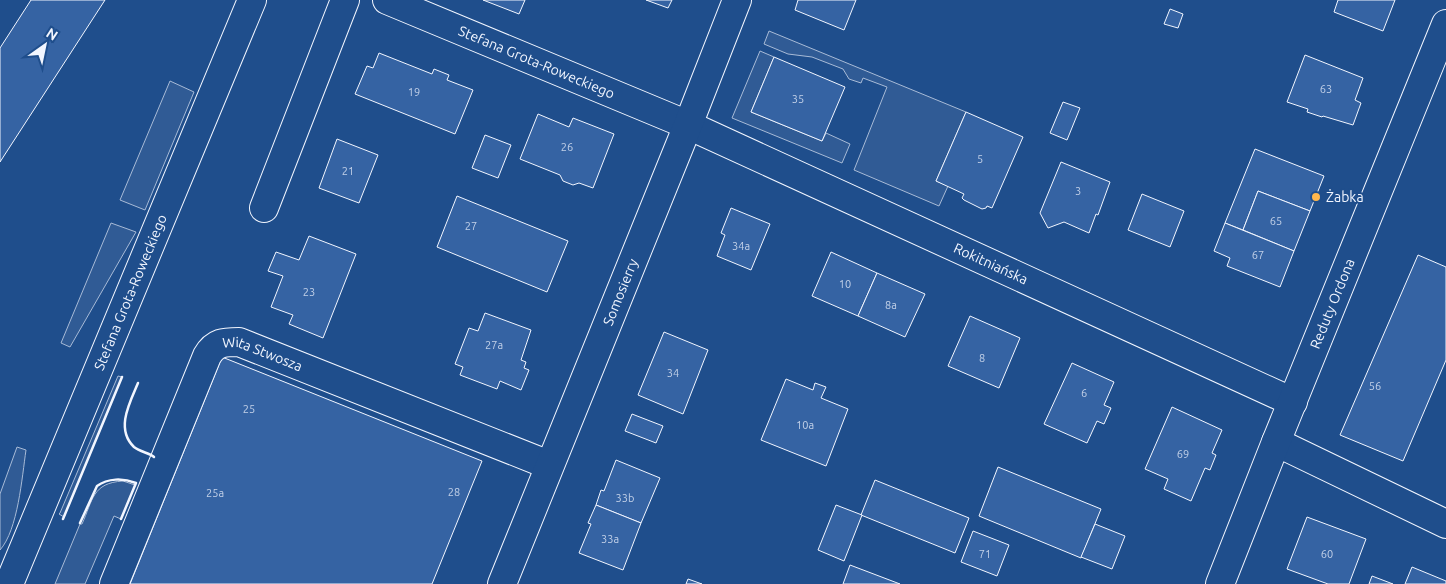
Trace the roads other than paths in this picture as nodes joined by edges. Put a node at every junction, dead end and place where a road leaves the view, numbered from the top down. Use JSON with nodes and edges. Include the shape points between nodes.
{"nodes":[{"id":1,"x":252,"y":0,"type":"edge"},
{"id":2,"x":345,"y":0,"type":"edge"},
{"id":3,"x":387,"y":0,"type":"edge"},
{"id":4,"x":737,"y":0,"type":"edge"},
{"id":5,"x":1446,"y":24,"type":"edge"},
{"id":6,"x":688,"y":125,"type":"junction"},
{"id":7,"x":264,"y":208,"type":"dead end"},
{"id":8,"x":1293,"y":402,"type":"junction"},
{"id":9,"x":1276,"y":442,"type":"junction"},
{"id":10,"x":549,"y":465,"type":"junction"},
{"id":11,"x":1446,"y":524,"type":"edge"},
{"id":12,"x":9,"y":584,"type":"edge"},
{"id":13,"x":114,"y":584,"type":"edge"},
{"id":14,"x":502,"y":584,"type":"edge"},
{"id":15,"x":1220,"y":584,"type":"edge"}],
"edges":[{"from":1,"to":12,"type":"street","name":"Stefana Grota-Roweckiego"},
{"from":2,"to":7,"type":"street"},
{"from":3,"to":6,"type":"street","name":"Stefana Grota-Roweckiego"},
{"from":4,"to":6,"type":"street","name":"Somosierry"},
{"from":5,"to":8,"type":"street","name":"Reduty Ordona"},
{"from":6,"to":8,"type":"street","name":"Rokitniańska"},
{"from":6,"to":10,"type":"street","name":"Somosierry"},
{"from":8,"to":9,"type":"street","name":"Reduty Ordona"},
{"from":9,"to":11,"type":"street"},
{"from":9,"to":15,"type":"street","name":"Reduty Ordona"},
{"from":10,"to":13,"type":"street","name":"Wita Stwosza","via":[[239,342],[225,342],[212,348],[207,356]]},
{"from":10,"to":14,"type":"street","name":"Somosierry"}]}
